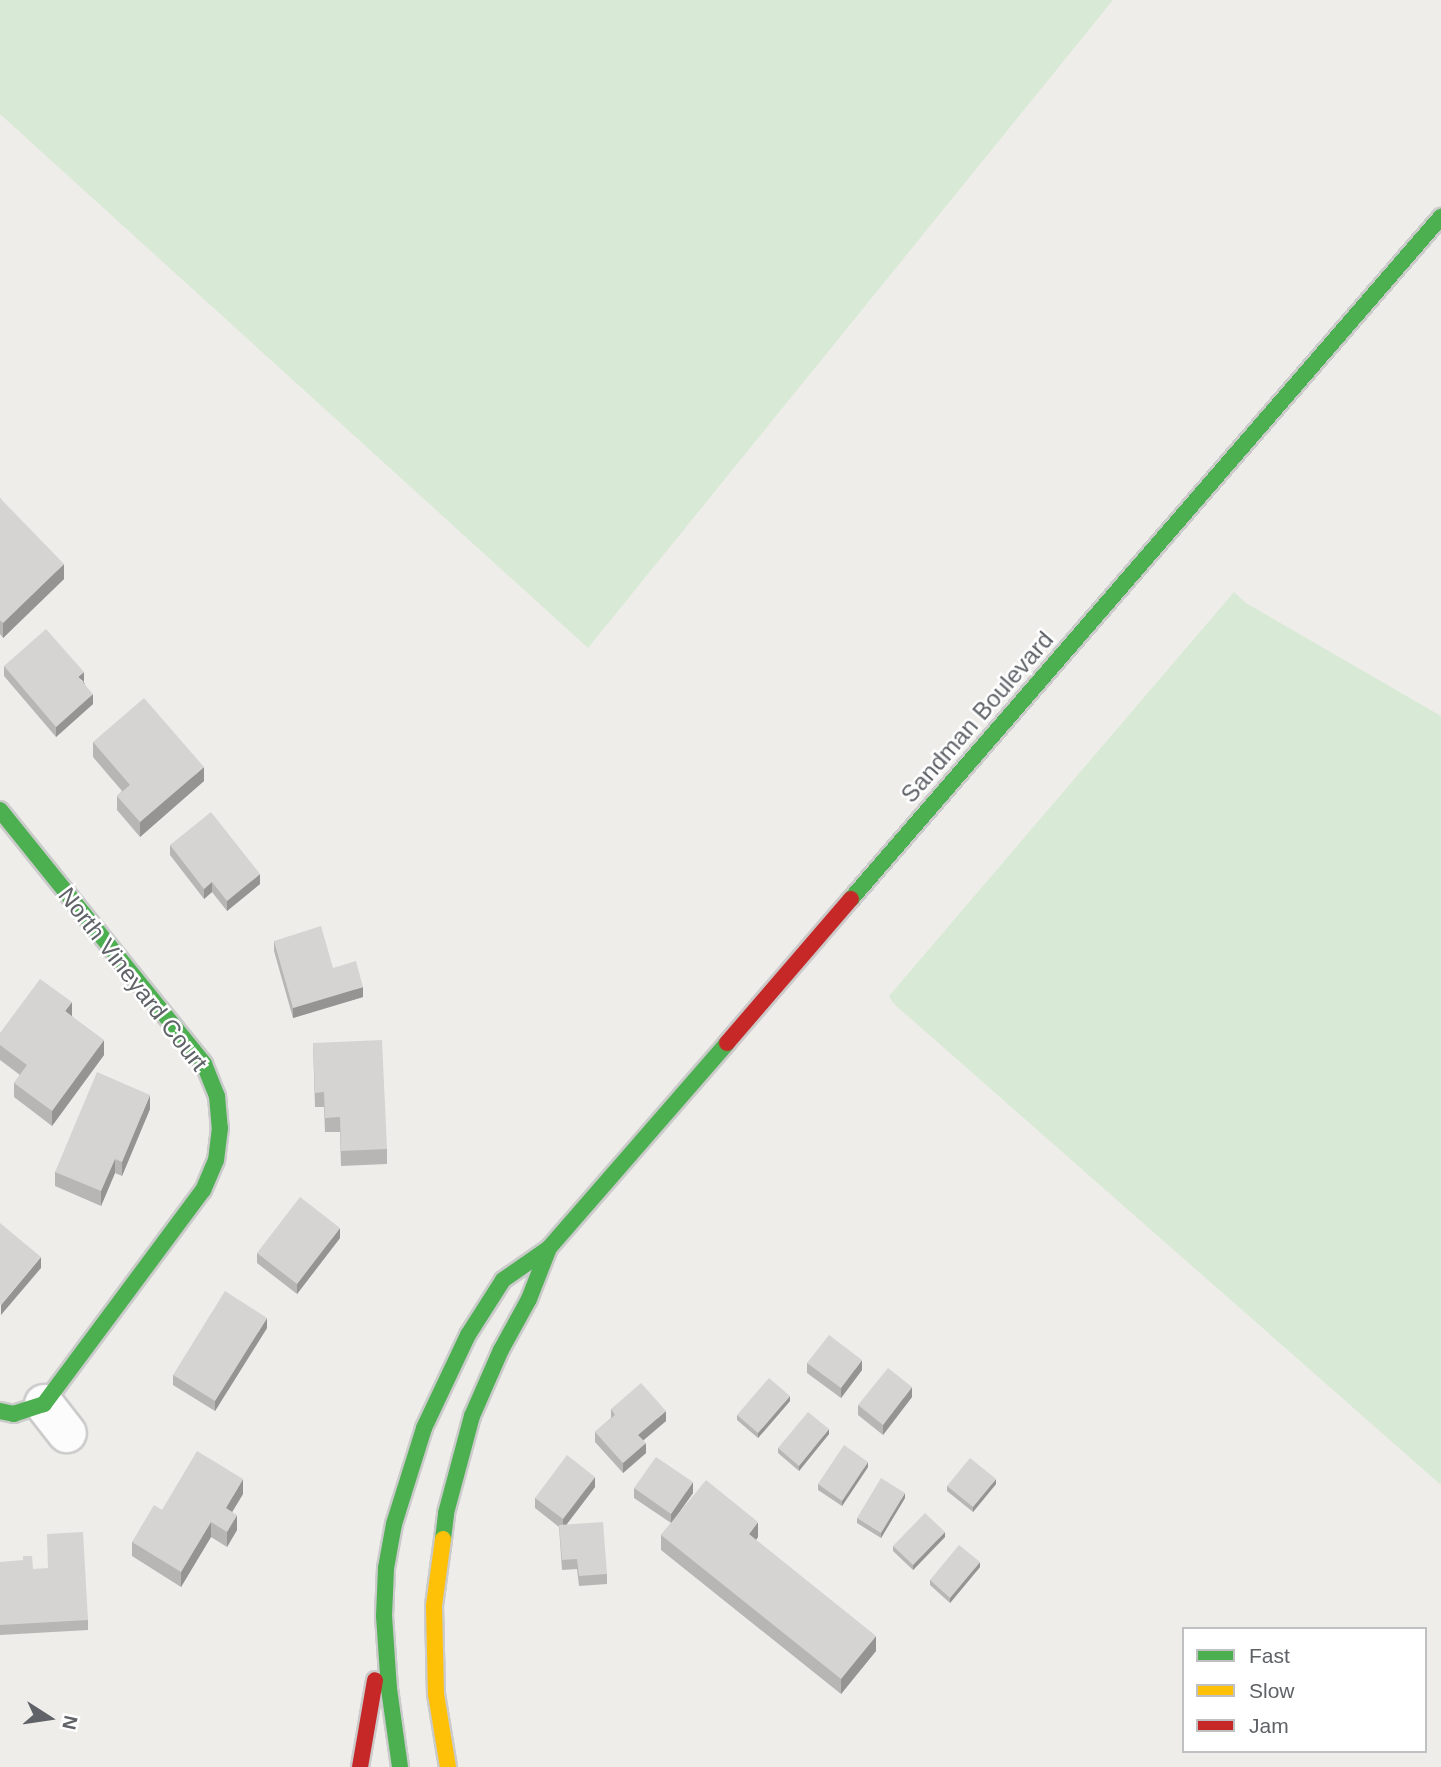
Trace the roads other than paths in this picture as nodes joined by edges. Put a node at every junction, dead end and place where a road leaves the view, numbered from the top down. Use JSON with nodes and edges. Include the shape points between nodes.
{"nodes":[{"id":1,"x":1441,"y":217,"type":"edge"},
{"id":2,"x":0,"y":810,"type":"edge"},
{"id":3,"x":549,"y":1248,"type":"junction"},
{"id":4,"x":0,"y":1411,"type":"edge"},
{"id":5,"x":384,"y":1616,"type":"junction"},
{"id":6,"x":441,"y":1728,"type":"junction"},
{"id":7,"x":462,"y":1751,"type":"dead end"},
{"id":8,"x":360,"y":1767,"type":"edge"},
{"id":9,"x":400,"y":1767,"type":"edge"},
{"id":10,"x":448,"y":1767,"type":"edge"}],
"edges":[{"from":1,"to":3,"type":"main road","name":"Sandman Boulevard"},
{"from":2,"to":4,"type":"main road","name":"North Vineyard Court","via":[[204,1064],[217,1096],[220,1128],[216,1160],[203,1190],[76,1357],[56,1419]]},
{"from":3,"to":5,"type":"main road","name":"Sandman Boulevard","via":[[503,1280],[468,1335],[424,1428],[394,1524]]},
{"from":3,"to":6,"type":"main road","name":"Sandman Boulevard","via":[[472,1416],[446,1513],[434,1606]]},
{"from":5,"to":8,"type":"main road"},
{"from":5,"to":9,"type":"main road","name":"Sandman Boulevard"},
{"from":6,"to":7,"type":"main road"},
{"from":6,"to":10,"type":"main road","name":"Sandman Boulevard"}]}
